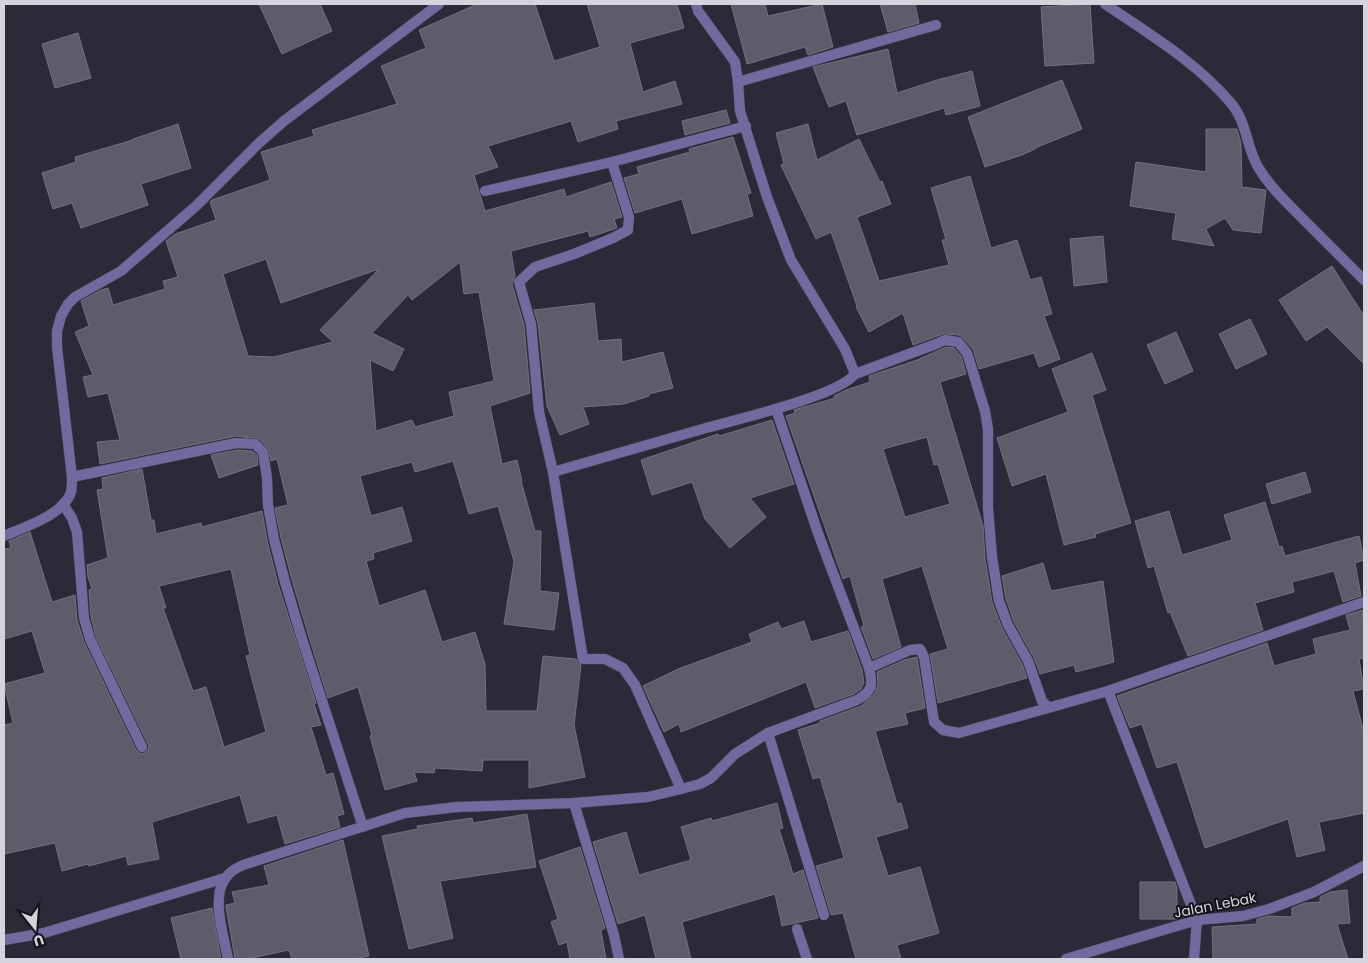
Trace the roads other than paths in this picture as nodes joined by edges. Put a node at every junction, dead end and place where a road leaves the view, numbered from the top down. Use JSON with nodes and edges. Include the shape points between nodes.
{"nodes":[{"id":1,"x":439,"y":4,"type":"edge"},
{"id":2,"x":696,"y":4,"type":"edge"},
{"id":3,"x":1105,"y":4,"type":"edge"},
{"id":4,"x":936,"y":25,"type":"dead end"},
{"id":5,"x":738,"y":82,"type":"junction"},
{"id":6,"x":746,"y":126,"type":"junction"},
{"id":7,"x":612,"y":162,"type":"junction"},
{"id":8,"x":485,"y":191,"type":"dead end"},
{"id":9,"x":1364,"y":280,"type":"edge"},
{"id":10,"x":855,"y":374,"type":"junction"},
{"id":11,"x":776,"y":408,"type":"junction"},
{"id":12,"x":553,"y":472,"type":"junction"},
{"id":13,"x":72,"y":476,"type":"junction"},
{"id":14,"x":63,"y":504,"type":"junction"},
{"id":15,"x":4,"y":536,"type":"edge"},
{"id":16,"x":1364,"y":602,"type":"edge"},
{"id":17,"x":869,"y":668,"type":"junction"},
{"id":18,"x":1108,"y":691,"type":"junction"},
{"id":19,"x":1048,"y":707,"type":"junction"},
{"id":20,"x":768,"y":733,"type":"junction"},
{"id":21,"x":142,"y":748,"type":"dead end"},
{"id":22,"x":681,"y":789,"type":"junction"},
{"id":23,"x":574,"y":803,"type":"junction"},
{"id":24,"x":362,"y":827,"type":"junction"},
{"id":25,"x":1364,"y":866,"type":"edge"},
{"id":26,"x":225,"y":878,"type":"junction"},
{"id":27,"x":824,"y":915,"type":"dead end"},
{"id":28,"x":1197,"y":920,"type":"junction"},
{"id":29,"x":798,"y":929,"type":"dead end"},
{"id":30,"x":4,"y":940,"type":"edge"},
{"id":31,"x":228,"y":959,"type":"edge"},
{"id":32,"x":618,"y":959,"type":"edge"},
{"id":33,"x":807,"y":959,"type":"edge"},
{"id":34,"x":1066,"y":959,"type":"edge"},
{"id":35,"x":1194,"y":959,"type":"edge"}],
"edges":[{"from":1,"to":13,"type":"street","via":[[284,121],[196,206],[121,271],[68,304],[57,331]]},
{"from":2,"to":5,"type":"street","via":[[701,17],[735,62]]},
{"from":3,"to":9,"type":"street","via":[[1161,42],[1220,91],[1241,117],[1258,167],[1275,190]]},
{"from":4,"to":5,"type":"street"},
{"from":5,"to":6,"type":"street","via":[[740,111]]},
{"from":6,"to":7,"type":"street"},
{"from":6,"to":10,"type":"street","via":[[767,197],[791,260],[845,349]]},
{"from":7,"to":8,"type":"street"},
{"from":7,"to":12,"type":"street","via":[[629,217],[628,230],[535,267],[519,282],[531,324],[539,412]]},
{"from":10,"to":11,"type":"street","via":[[851,380],[831,390]]},
{"from":10,"to":19,"type":"street","via":[[945,340],[958,342],[967,353],[986,411],[988,508],[999,601],[1008,626],[1028,661],[1042,701]]},
{"from":11,"to":12,"type":"street"},
{"from":11,"to":17,"type":"street","via":[[819,536]]},
{"from":12,"to":22,"type":"street","via":[[583,659],[605,659],[623,668],[635,685]]},
{"from":13,"to":14,"type":"street","via":[[71,494]]},
{"from":13,"to":24,"type":"street","via":[[236,443],[255,444],[263,452],[268,505],[285,582]]},
{"from":14,"to":15,"type":"street","via":[[52,515]]},
{"from":14,"to":21,"type":"street","via":[[77,532],[84,618],[90,639]]},
{"from":16,"to":18,"type":"street"},
{"from":17,"to":19,"type":"street","via":[[910,650],[920,649],[934,722],[943,730],[959,733]]},
{"from":17,"to":20,"type":"street","via":[[871,688],[866,695]]},
{"from":18,"to":19,"type":"street"},
{"from":18,"to":28,"type":"street"},
{"from":20,"to":22,"type":"street","via":[[746,745],[711,778]]},
{"from":20,"to":27,"type":"street"},
{"from":22,"to":23,"type":"street","via":[[648,797]]},
{"from":23,"to":24,"type":"street","via":[[427,810],[388,817]]},
{"from":23,"to":32,"type":"street","via":[[614,935]]},
{"from":24,"to":26,"type":"street","via":[[243,865]]},
{"from":25,"to":28,"type":"street","name":"Jalan Lebak","via":[[1314,892],[1269,909],[1243,916]]},
{"from":26,"to":30,"type":"street","via":[[44,933]]},
{"from":26,"to":31,"type":"street","via":[[218,898]]},
{"from":28,"to":34,"type":"street","name":"Jalan Lebak"},
{"from":28,"to":35,"type":"street"},
{"from":29,"to":33,"type":"street"}]}
